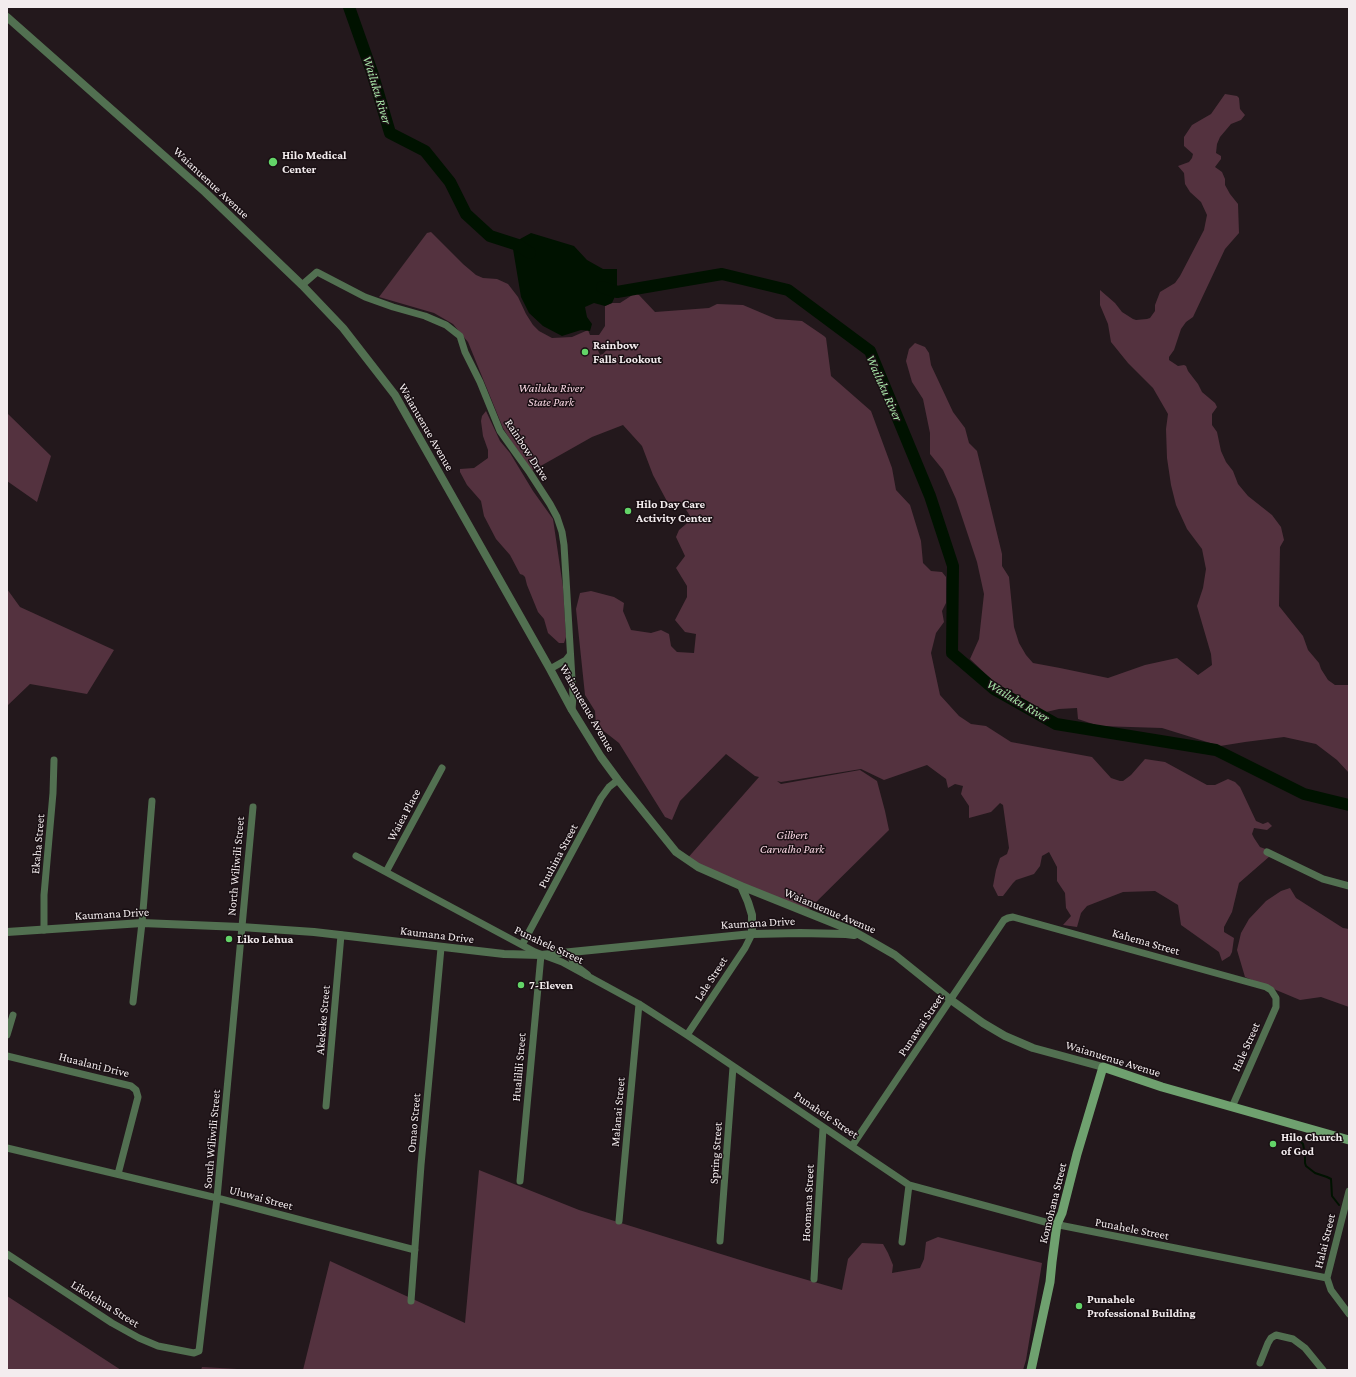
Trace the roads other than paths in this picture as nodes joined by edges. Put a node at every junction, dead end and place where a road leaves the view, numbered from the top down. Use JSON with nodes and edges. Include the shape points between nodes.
{"nodes":[{"id":1,"x":7,"y":17,"type":"edge"},
{"id":2,"x":302,"y":285,"type":"junction"},
{"id":3,"x":570,"y":655,"type":"junction"},
{"id":4,"x":550,"y":669,"type":"junction"},
{"id":5,"x":572,"y":710,"type":"junction"},
{"id":6,"x":54,"y":760,"type":"dead end"},
{"id":7,"x":442,"y":768,"type":"dead end"},
{"id":8,"x":618,"y":780,"type":"junction"},
{"id":9,"x":152,"y":802,"type":"dead end"},
{"id":10,"x":253,"y":807,"type":"dead end"},
{"id":11,"x":1267,"y":852,"type":"dead end"},
{"id":12,"x":356,"y":856,"type":"dead end"},
{"id":13,"x":386,"y":872,"type":"junction"},
{"id":14,"x":741,"y":886,"type":"junction"},
{"id":15,"x":1349,"y":886,"type":"edge"},
{"id":16,"x":1008,"y":918,"type":"joint"},
{"id":17,"x":142,"y":923,"type":"junction"},
{"id":18,"x":241,"y":927,"type":"junction"},
{"id":19,"x":44,"y":930,"type":"junction"},
{"id":20,"x":7,"y":932,"type":"edge"},
{"id":21,"x":752,"y":934,"type":"junction"},
{"id":22,"x":341,"y":935,"type":"junction"},
{"id":23,"x":864,"y":938,"type":"junction"},
{"id":24,"x":522,"y":945,"type":"junction"},
{"id":25,"x":441,"y":948,"type":"junction"},
{"id":26,"x":573,"y":953,"type":"junction"},
{"id":27,"x":541,"y":955,"type":"junction"},
{"id":28,"x":587,"y":975,"type":"junction"},
{"id":29,"x":1275,"y":995,"type":"joint"},
{"id":30,"x":951,"y":1000,"type":"junction"},
{"id":31,"x":133,"y":1002,"type":"dead end"},
{"id":32,"x":639,"y":1004,"type":"junction"},
{"id":33,"x":13,"y":1015,"type":"dead end"},
{"id":34,"x":7,"y":1035,"type":"edge"},
{"id":35,"x":687,"y":1035,"type":"junction"},
{"id":36,"x":7,"y":1056,"type":"edge"},
{"id":37,"x":734,"y":1067,"type":"junction"},
{"id":38,"x":1103,"y":1067,"type":"junction"},
{"id":39,"x":326,"y":1106,"type":"dead end"},
{"id":40,"x":1232,"y":1107,"type":"junction"},
{"id":41,"x":823,"y":1128,"type":"junction"},
{"id":42,"x":1349,"y":1140,"type":"edge"},
{"id":43,"x":852,"y":1146,"type":"junction"},
{"id":44,"x":7,"y":1148,"type":"edge"},
{"id":45,"x":118,"y":1174,"type":"junction"},
{"id":46,"x":520,"y":1182,"type":"dead end"},
{"id":47,"x":909,"y":1185,"type":"junction"},
{"id":48,"x":1349,"y":1191,"type":"edge"},
{"id":49,"x":217,"y":1198,"type":"junction"},
{"id":50,"x":619,"y":1221,"type":"dead end"},
{"id":51,"x":1057,"y":1224,"type":"junction"},
{"id":52,"x":720,"y":1241,"type":"dead end"},
{"id":53,"x":902,"y":1242,"type":"dead end"},
{"id":54,"x":415,"y":1250,"type":"junction"},
{"id":55,"x":7,"y":1254,"type":"edge"},
{"id":56,"x":1327,"y":1278,"type":"junction"},
{"id":57,"x":814,"y":1279,"type":"dead end"},
{"id":58,"x":411,"y":1301,"type":"dead end"},
{"id":59,"x":1349,"y":1314,"type":"edge"},
{"id":60,"x":199,"y":1352,"type":"joint"},
{"id":61,"x":1260,"y":1363,"type":"dead end"},
{"id":62,"x":1031,"y":1370,"type":"edge"},
{"id":63,"x":1323,"y":1370,"type":"edge"}],
"edges":[{"from":1,"to":2,"type":"street","name":"Waianuenue Avenue","via":[[199,187]]},
{"from":2,"to":3,"type":"street","name":"Rainbow Drive","via":[[317,272],[365,297],[446,325],[460,336],[500,431],[530,473],[557,518],[564,544]]},
{"from":2,"to":4,"type":"street","name":"Waianuenue Avenue","via":[[343,328],[395,395]]},
{"from":3,"to":4,"type":"street"},
{"from":3,"to":5,"type":"street","name":"Rainbow Drive"},
{"from":4,"to":5,"type":"street","name":"Waianuenue Avenue"},
{"from":5,"to":8,"type":"street","name":"Waianuenue Avenue"},
{"from":6,"to":19,"type":"street","name":"Ekaha Street","via":[[44,895]]},
{"from":7,"to":13,"type":"street","name":"Waiea Place"},
{"from":8,"to":14,"type":"street","name":"Waianuenue Avenue","via":[[676,852],[696,866]]},
{"from":8,"to":24,"type":"street","name":"Puuhina Street","via":[[601,798]]},
{"from":9,"to":17,"type":"street"},
{"from":10,"to":18,"type":"street","name":"North Wiliwili Street"},
{"from":11,"to":15,"type":"street","via":[[1323,879]]},
{"from":12,"to":13,"type":"street","name":"Punahele Street"},
{"from":13,"to":24,"type":"street","name":"Punahele Street"},
{"from":14,"to":21,"type":"street","via":[[752,916]]},
{"from":14,"to":23,"type":"street","name":"Waianuenue Avenue","via":[[853,931]]},
{"from":16,"to":29,"type":"street","name":"Kahema Street","via":[[1016,917],[1266,987]]},
{"from":16,"to":30,"type":"street","name":"Punawai Street","via":[[1004,920]]},
{"from":17,"to":18,"type":"street","name":"Kaumana Drive"},
{"from":17,"to":19,"type":"street","name":"Kaumana Drive"},
{"from":17,"to":31,"type":"street"},
{"from":18,"to":22,"type":"street","name":"Kaumana Drive"},
{"from":18,"to":49,"type":"street","name":"South Wiliwili Street"},
{"from":19,"to":20,"type":"street","name":"Kaumana Drive"},
{"from":21,"to":23,"type":"street","name":"Kaumana Drive","via":[[800,932],[846,934]]},
{"from":21,"to":26,"type":"street","name":"Kaumana Drive"},
{"from":21,"to":35,"type":"street","name":"Lele Street"},
{"from":22,"to":25,"type":"street","name":"Kaumana Drive"},
{"from":22,"to":39,"type":"street","name":"Akekeke Street"},
{"from":23,"to":30,"type":"street","name":"Waianuenue Avenue","via":[[895,955]]},
{"from":24,"to":27,"type":"street","name":"Punahele Street"},
{"from":25,"to":27,"type":"street","name":"Kaumana Drive"},
{"from":25,"to":54,"type":"street","name":"Omao Street"},
{"from":26,"to":27,"type":"street","name":"Kaumana Drive"},
{"from":26,"to":28,"type":"street","via":[[574,965]]},
{"from":27,"to":28,"type":"street","name":"Punahele Street"},
{"from":27,"to":46,"type":"street","name":"Hualilili Street"},
{"from":28,"to":32,"type":"street","name":"Punahele Street"},
{"from":29,"to":40,"type":"street","name":"Hale Street","via":[[1276,1007]]},
{"from":30,"to":38,"type":"street","name":"Waianuenue Avenue","via":[[1004,1036],[1033,1048]]},
{"from":30,"to":43,"type":"street","name":"Punawai Street"},
{"from":32,"to":35,"type":"street","name":"Punahele Street"},
{"from":32,"to":50,"type":"street","name":"Malanai Street"},
{"from":33,"to":34,"type":"street"},
{"from":35,"to":37,"type":"street","name":"Punahele Street"},
{"from":36,"to":45,"type":"street","name":"Huaalani Drive","via":[[131,1086],[136,1090],[138,1097]]},
{"from":37,"to":41,"type":"street","name":"Punahele Street"},
{"from":37,"to":52,"type":"street","name":"Spring Street"},
{"from":38,"to":40,"type":"main road","name":"Waianuenue Avenue"},
{"from":38,"to":51,"type":"main road","name":"Komohana Street"},
{"from":40,"to":42,"type":"main road","name":"Waianuenue Avenue"},
{"from":41,"to":43,"type":"street","name":"Punahele Street"},
{"from":41,"to":57,"type":"street","name":"Hoomana Street"},
{"from":43,"to":47,"type":"street","name":"Punahele Street"},
{"from":44,"to":45,"type":"street","name":"Uluwai Street"},
{"from":45,"to":49,"type":"street","name":"Uluwai Street"},
{"from":47,"to":51,"type":"street","name":"Punahele Street"},
{"from":47,"to":53,"type":"street"},
{"from":48,"to":56,"type":"street","name":"Halai Street"},
{"from":49,"to":54,"type":"street","name":"Uluwai Street"},
{"from":49,"to":60,"type":"street","name":"South Wiliwili Street"},
{"from":51,"to":56,"type":"street","name":"Punahele Street"},
{"from":51,"to":62,"type":"main road","name":"Komohana Street","via":[[1050,1282]]},
{"from":54,"to":58,"type":"street","name":"Omao Street"},
{"from":55,"to":60,"type":"street","name":"Likolehua Street","via":[[139,1338],[158,1346],[194,1354]]},
{"from":56,"to":59,"type":"street","name":"Halai Street","via":[[1331,1290]]},
{"from":61,"to":63,"type":"street","via":[[1269,1341],[1276,1335],[1293,1340],[1306,1348]]}]}
